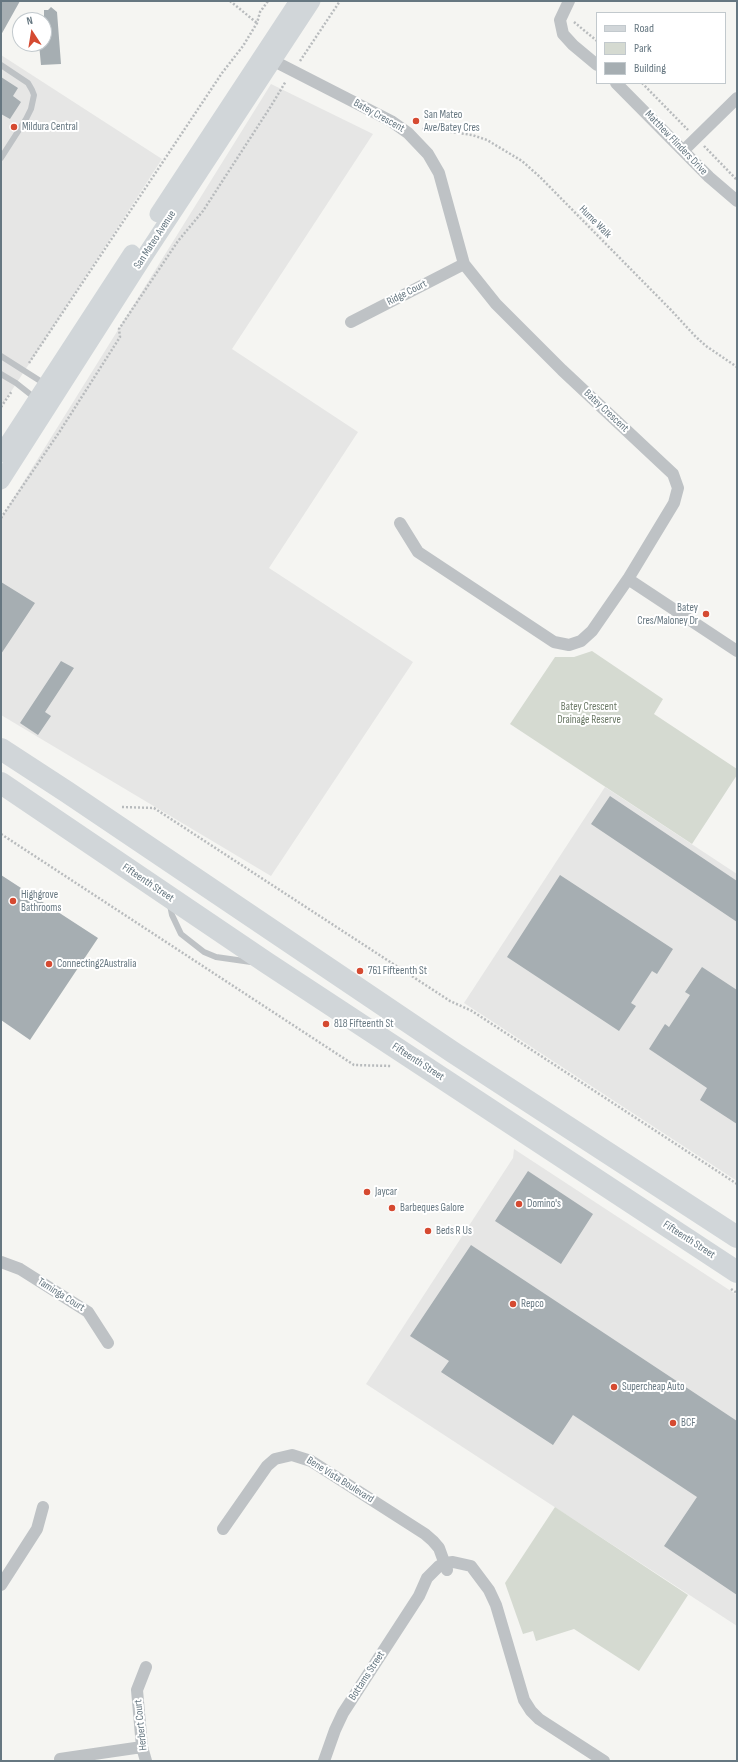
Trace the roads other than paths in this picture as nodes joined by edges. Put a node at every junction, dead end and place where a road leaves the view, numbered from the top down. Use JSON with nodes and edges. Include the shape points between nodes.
{"nodes":[{"id":1,"x":298,"y":1,"type":"edge"},
{"id":2,"x":312,"y":1,"type":"edge"},
{"id":3,"x":569,"y":1,"type":"edge"},
{"id":4,"x":268,"y":58,"type":"junction"},
{"id":5,"x":596,"y":64,"type":"edge"},
{"id":6,"x":1,"y":65,"type":"edge"},
{"id":7,"x":617,"y":84,"type":"edge"},
{"id":8,"x":737,"y":98,"type":"edge"},
{"id":9,"x":684,"y":150,"type":"junction"},
{"id":10,"x":1,"y":158,"type":"edge"},
{"id":11,"x":737,"y":201,"type":"edge"},
{"id":12,"x":464,"y":264,"type":"junction"},
{"id":13,"x":351,"y":322,"type":"dead end"},
{"id":14,"x":1,"y":356,"type":"edge"},
{"id":15,"x":1,"y":374,"type":"edge"},
{"id":16,"x":46,"y":385,"type":"junction"},
{"id":17,"x":36,"y":399,"type":"junction"},
{"id":18,"x":1,"y":454,"type":"edge"},
{"id":19,"x":1,"y":481,"type":"edge"},
{"id":20,"x":400,"y":523,"type":"dead end"},
{"id":21,"x":628,"y":579,"type":"junction"},
{"id":22,"x":737,"y":651,"type":"edge"},
{"id":23,"x":1,"y":749,"type":"edge"},
{"id":24,"x":1,"y":783,"type":"edge"},
{"id":25,"x":67,"y":792,"type":"junction"},
{"id":26,"x":49,"y":816,"type":"junction"},
{"id":27,"x":575,"y":1131,"type":"junction"},
{"id":28,"x":560,"y":1156,"type":"junction"},
{"id":29,"x":737,"y":1236,"type":"edge"},
{"id":30,"x":1,"y":1262,"type":"edge"},
{"id":31,"x":734,"y":1280,"type":"edge"},
{"id":32,"x":108,"y":1343,"type":"dead end"},
{"id":33,"x":43,"y":1507,"type":"dead end"},
{"id":34,"x":223,"y":1529,"type":"dead end"},
{"id":35,"x":446,"y":1567,"type":"junction"},
{"id":36,"x":1,"y":1585,"type":"edge"},
{"id":37,"x":146,"y":1666,"type":"dead end"},
{"id":38,"x":142,"y":1747,"type":"junction"},
{"id":39,"x":60,"y":1759,"type":"dead end"},
{"id":40,"x":146,"y":1761,"type":"edge"},
{"id":41,"x":324,"y":1761,"type":"edge"},
{"id":42,"x":604,"y":1761,"type":"edge"}],
"edges":[{"from":1,"to":4,"type":"street","name":"San Mateo Avenue"},
{"from":2,"to":4,"type":"street","name":"San Mateo Avenue"},
{"from":3,"to":5,"type":"street","via":[[560,20],[563,34]]},
{"from":4,"to":12,"type":"street","name":"Batey Crescent","via":[[297,69],[392,121],[428,154],[439,173]]},
{"from":4,"to":16,"type":"street","name":"San Mateo Avenue"},
{"from":4,"to":19,"type":"street","name":"San Mateo Avenue"},
{"from":6,"to":10,"type":"lane","via":[[28,83],[34,95],[26,120]]},
{"from":7,"to":9,"type":"street","name":"Matthew Flinders Drive"},
{"from":8,"to":9,"type":"street"},
{"from":9,"to":11,"type":"street","name":"Matthew Flinders Drive","via":[[709,177]]},
{"from":12,"to":13,"type":"street","name":"Ridge Court"},
{"from":12,"to":21,"type":"street","name":"Batey Crescent","via":[[496,304],[673,474],[678,488],[674,503]]},
{"from":14,"to":16,"type":"lane"},
{"from":15,"to":17,"type":"lane"},
{"from":16,"to":17,"type":"street","name":"San Mateo Avenue"},
{"from":17,"to":18,"type":"street","name":"San Mateo Avenue"},
{"from":20,"to":21,"type":"street","name":"Batey Crescent","via":[[418,552],[554,642],[569,646],[581,641],[592,631]]},
{"from":21,"to":22,"type":"street"},
{"from":23,"to":25,"type":"highway"},
{"from":24,"to":26,"type":"highway","name":"Fifteenth Street"},
{"from":25,"to":26,"type":"highway"},
{"from":25,"to":27,"type":"highway","via":[[354,986]]},
{"from":26,"to":28,"type":"highway","name":"Fifteenth Street"},
{"from":27,"to":28,"type":"highway"},
{"from":27,"to":29,"type":"highway"},
{"from":28,"to":31,"type":"highway","name":"Fifteenth Street"},
{"from":30,"to":32,"type":"street","name":"Taminga Court","via":[[20,1269],[88,1312]]},
{"from":33,"to":36,"type":"street","via":[[38,1530]]},
{"from":34,"to":35,"type":"street","name":"Bene Vista Boulevard","via":[[267,1466],[275,1459],[292,1455],[312,1461],[424,1534],[439,1548]]},
{"from":35,"to":41,"type":"street","name":"Bottams Street","via":[[419,1596],[343,1713]]},
{"from":35,"to":42,"type":"street","via":[[461,1570],[482,1581],[496,1605],[527,1706],[539,1719]]},
{"from":37,"to":38,"type":"street","name":"Herbert Court","via":[[138,1690]]},
{"from":38,"to":39,"type":"street"},
{"from":38,"to":40,"type":"street","name":"Herbert Court"}]}
